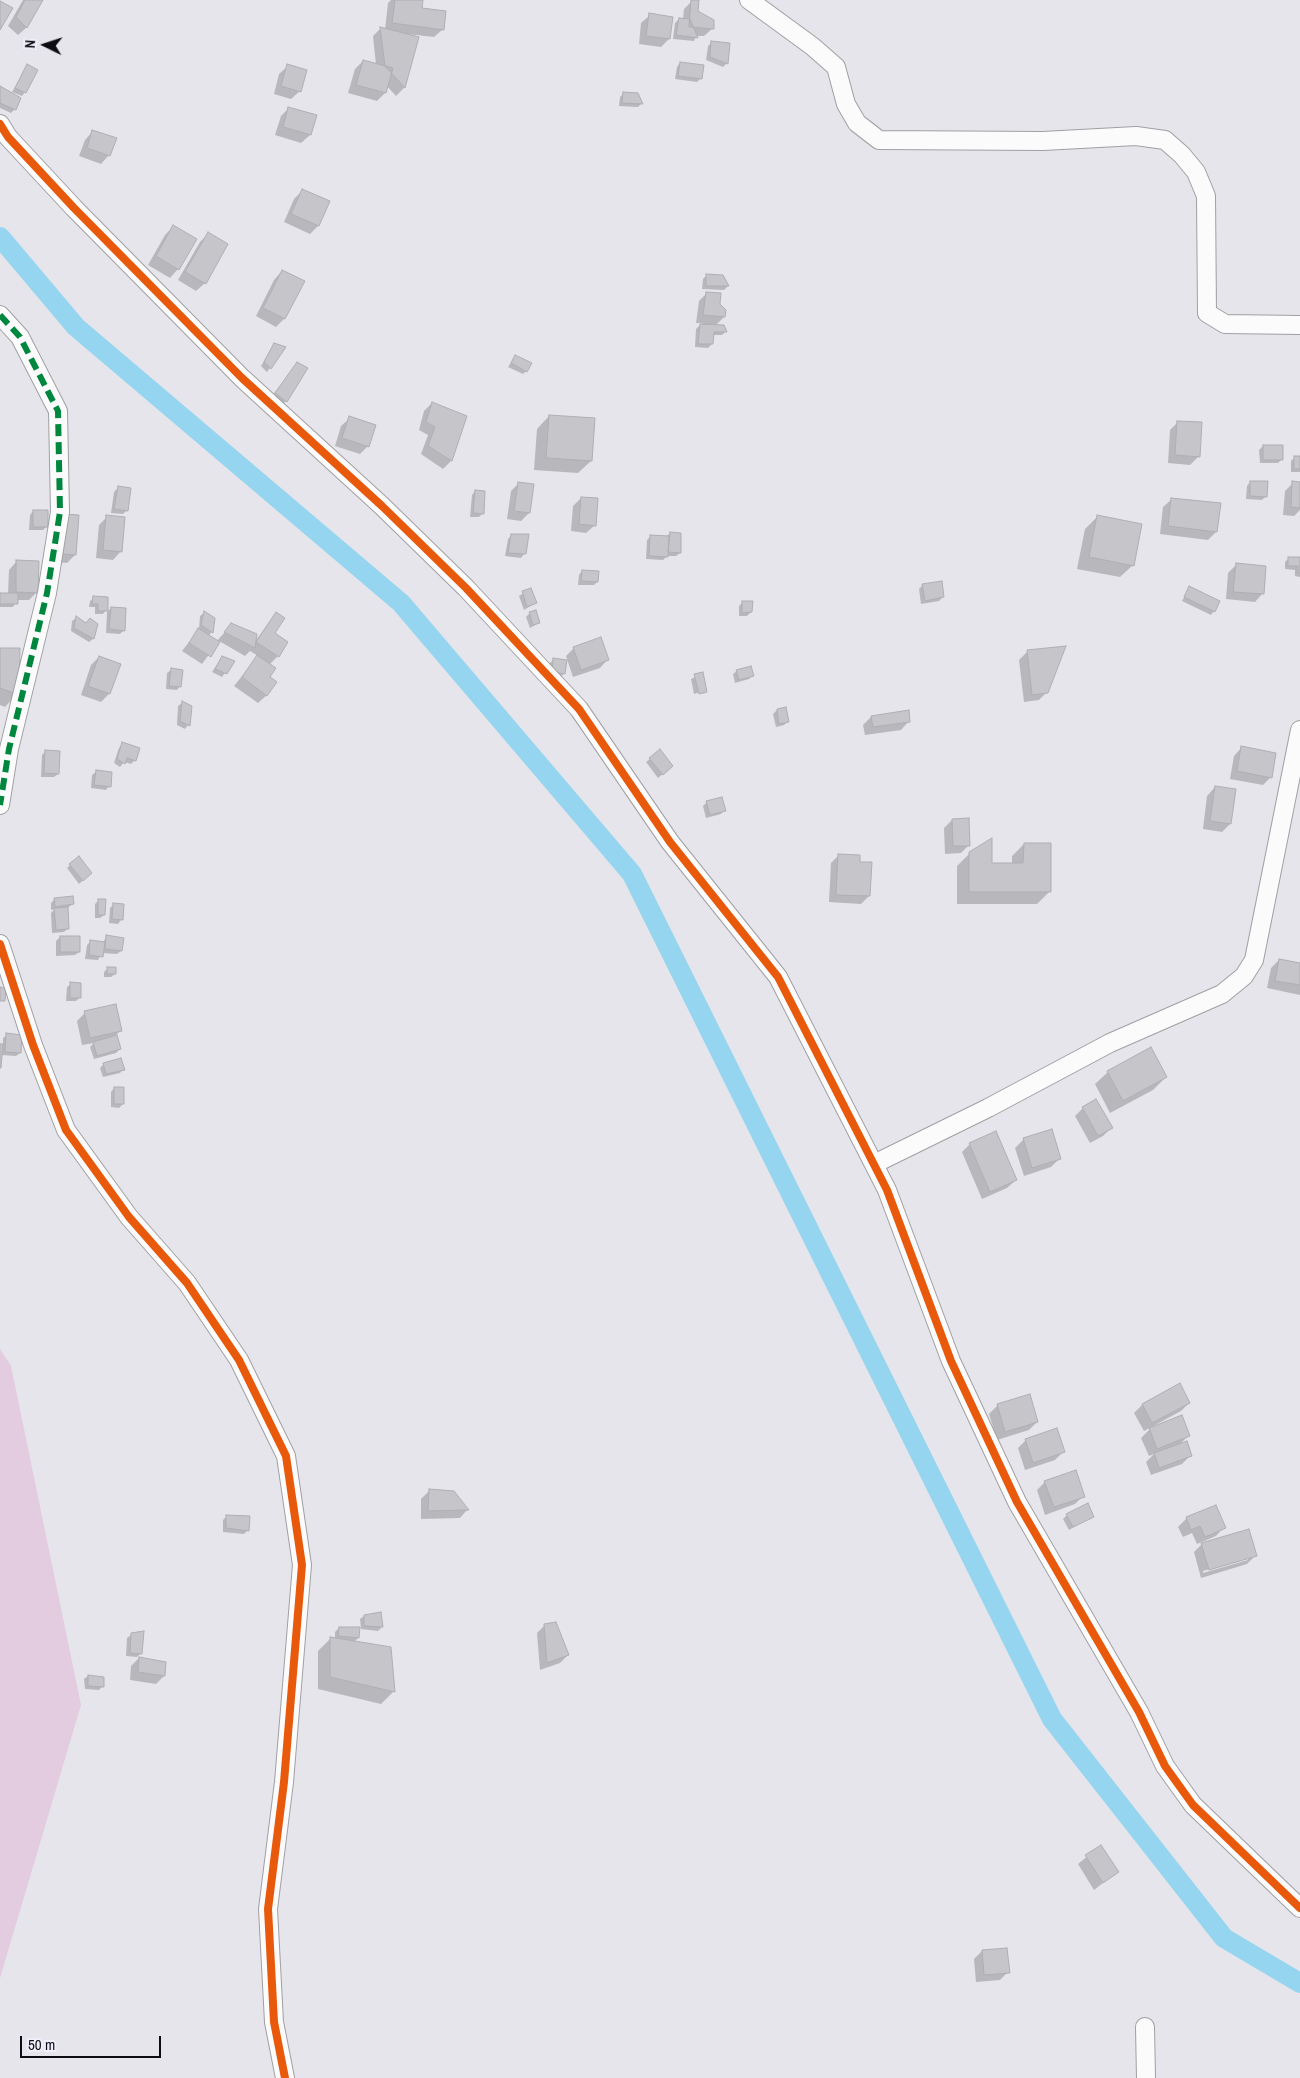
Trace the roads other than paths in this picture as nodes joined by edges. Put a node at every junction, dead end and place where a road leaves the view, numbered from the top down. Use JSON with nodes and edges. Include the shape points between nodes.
{"nodes":[{"id":1,"x":749,"y":0,"type":"edge"},
{"id":2,"x":0,"y":124,"type":"edge"},
{"id":3,"x":0,"y":315,"type":"edge"},
{"id":4,"x":1300,"y":325,"type":"edge"},
{"id":5,"x":1300,"y":730,"type":"edge"},
{"id":6,"x":0,"y":805,"type":"edge"},
{"id":7,"x":0,"y":944,"type":"edge"},
{"id":8,"x":874,"y":1164,"type":"junction"},
{"id":9,"x":1300,"y":1908,"type":"edge"},
{"id":10,"x":1145,"y":2027,"type":"dead end"},
{"id":11,"x":285,"y":2078,"type":"edge"},
{"id":12,"x":1146,"y":2078,"type":"edge"}],
"edges":[{"from":1,"to":4,"type":"street","via":[[836,67],[846,104],[857,123],[879,140],[1043,141],[1136,136],[1165,140],[1196,172],[1206,196],[1207,313],[1225,324]]},
{"from":2,"to":8,"type":"street","via":[[8,137],[74,208],[242,378],[466,588],[579,709],[670,842],[778,977]]},
{"from":3,"to":6,"type":"street","via":[[20,337],[58,411],[60,512],[47,592]]},
{"from":5,"to":8,"type":"street","via":[[1254,960],[1244,976],[1222,994],[1110,1043]]},
{"from":7,"to":11,"type":"street","via":[[33,1045],[66,1130],[129,1217],[187,1283],[240,1360],[286,1456],[302,1565],[284,1782],[268,1909],[274,2022]]},
{"from":8,"to":9,"type":"street","via":[[888,1190],[951,1361],[1017,1502],[1139,1712],[1165,1766],[1192,1805]]},
{"from":10,"to":12,"type":"street"}]}
